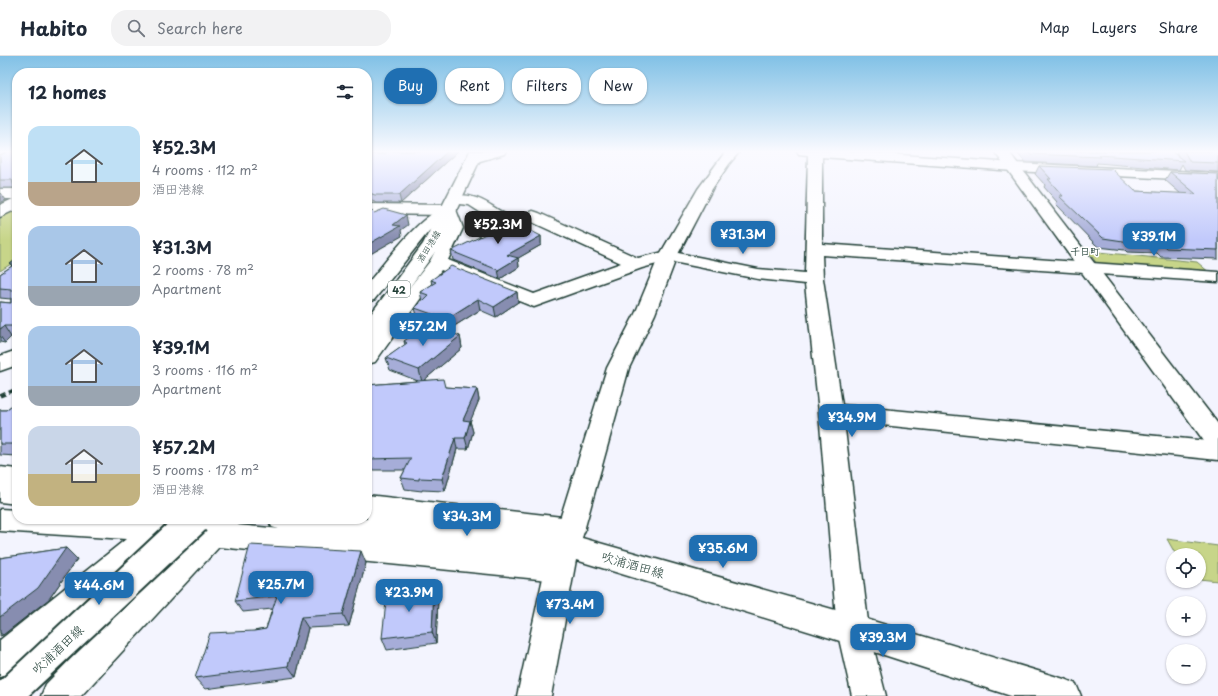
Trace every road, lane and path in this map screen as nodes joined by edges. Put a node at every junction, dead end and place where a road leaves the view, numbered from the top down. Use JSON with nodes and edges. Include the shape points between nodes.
{"nodes":[{"id":1,"x":463,"y":181,"type":"edge"},
{"id":2,"x":711,"y":181,"type":"edge"},
{"id":3,"x":811,"y":181,"type":"edge"},
{"id":4,"x":1024,"y":181,"type":"edge"},
{"id":5,"x":0,"y":194,"type":"edge"},
{"id":6,"x":12,"y":194,"type":"edge"},
{"id":7,"x":12,"y":205,"type":"edge"},
{"id":8,"x":451,"y":205,"type":"junction"},
{"id":9,"x":372,"y":211,"type":"edge"},
{"id":10,"x":0,"y":212,"type":"edge"},
{"id":11,"x":509,"y":224,"type":"junction"},
{"id":12,"x":813,"y":249,"type":"junction"},
{"id":13,"x":668,"y":256,"type":"junction"},
{"id":14,"x":440,"y":259,"type":"junction"},
{"id":15,"x":636,"y":264,"type":"junction"},
{"id":16,"x":1089,"y":268,"type":"junction"},
{"id":17,"x":1218,"y":277,"type":"edge"},
{"id":18,"x":814,"y":279,"type":"junction"},
{"id":19,"x":372,"y":290,"type":"edge"},
{"id":20,"x":372,"y":326,"type":"edge"},
{"id":21,"x":0,"y":349,"type":"edge"},
{"id":22,"x":12,"y":350,"type":"edge"},
{"id":23,"x":372,"y":350,"type":"edge"},
{"id":24,"x":12,"y":359,"type":"edge"},
{"id":25,"x":0,"y":364,"type":"edge"},
{"id":26,"x":831,"y":412,"type":"junction"},
{"id":27,"x":1218,"y":442,"type":"edge"},
{"id":28,"x":1218,"y":451,"type":"edge"},
{"id":29,"x":0,"y":477,"type":"edge"},
{"id":30,"x":12,"y":478,"type":"edge"},
{"id":31,"x":0,"y":492,"type":"edge"},
{"id":32,"x":12,"y":493,"type":"edge"},
{"id":33,"x":372,"y":518,"type":"edge"},
{"id":34,"x":0,"y":520,"type":"edge"},
{"id":35,"x":12,"y":520,"type":"edge"},
{"id":36,"x":164,"y":524,"type":"edge"},
{"id":37,"x":211,"y":524,"type":"edge"},
{"id":38,"x":565,"y":548,"type":"junction"},
{"id":39,"x":853,"y":630,"type":"junction"},
{"id":40,"x":0,"y":661,"type":"edge"},
{"id":41,"x":6,"y":696,"type":"edge"},
{"id":42,"x":58,"y":696,"type":"edge"},
{"id":43,"x":534,"y":696,"type":"edge"},
{"id":44,"x":869,"y":696,"type":"edge"},
{"id":45,"x":1064,"y":696,"type":"edge"}],
"edges":[{"from":1,"to":8,"type":"street","name":"酒田港線","number":"42"},
{"from":2,"to":13,"type":"street"},
{"from":3,"to":12,"type":"street"},
{"from":4,"to":16,"type":"street"},
{"from":5,"to":6,"type":"street"},
{"from":7,"to":10,"type":"street"},
{"from":8,"to":9,"type":"street"},
{"from":8,"to":11,"type":"street","via":[[473,201]]},
{"from":8,"to":14,"type":"street","via":[[455,228]]},
{"from":8,"to":19,"type":"street","via":[[423,228]]},
{"from":8,"to":20,"type":"street","name":"酒田港線","number":"42","via":[[431,245]]},
{"from":11,"to":14,"type":"street"},
{"from":11,"to":15,"type":"street","via":[[533,216]]},
{"from":12,"to":16,"type":"street"},
{"from":12,"to":18,"type":"street"},
{"from":13,"to":15,"type":"street"},
{"from":13,"to":18,"type":"street","via":[[758,274]]},
{"from":13,"to":38,"type":"street","via":[[645,314],[618,368]]},
{"from":14,"to":15,"type":"street","via":[[534,301]]},
{"from":14,"to":23,"type":"street"},
{"from":16,"to":17,"type":"street"},
{"from":16,"to":27,"type":"street"},
{"from":18,"to":26,"type":"street"},
{"from":21,"to":22,"type":"street"},
{"from":24,"to":25,"type":"street"},
{"from":26,"to":28,"type":"street"},
{"from":26,"to":39,"type":"street"},
{"from":29,"to":30,"type":"street"},
{"from":31,"to":32,"type":"street"},
{"from":33,"to":38,"type":"street","name":"吹浦酒田線"},
{"from":34,"to":35,"type":"street"},
{"from":36,"to":37,"type":"street"},
{"from":36,"to":40,"type":"street"},
{"from":37,"to":38,"type":"street"},
{"from":37,"to":41,"type":"street","name":"吹浦酒田線","bridge":true},
{"from":37,"to":42,"type":"street"},
{"from":38,"to":39,"type":"street","name":"吹浦酒田線"},
{"from":38,"to":43,"type":"street"},
{"from":39,"to":44,"type":"street"},
{"from":39,"to":45,"type":"street","name":"吹浦酒田線"}]}
